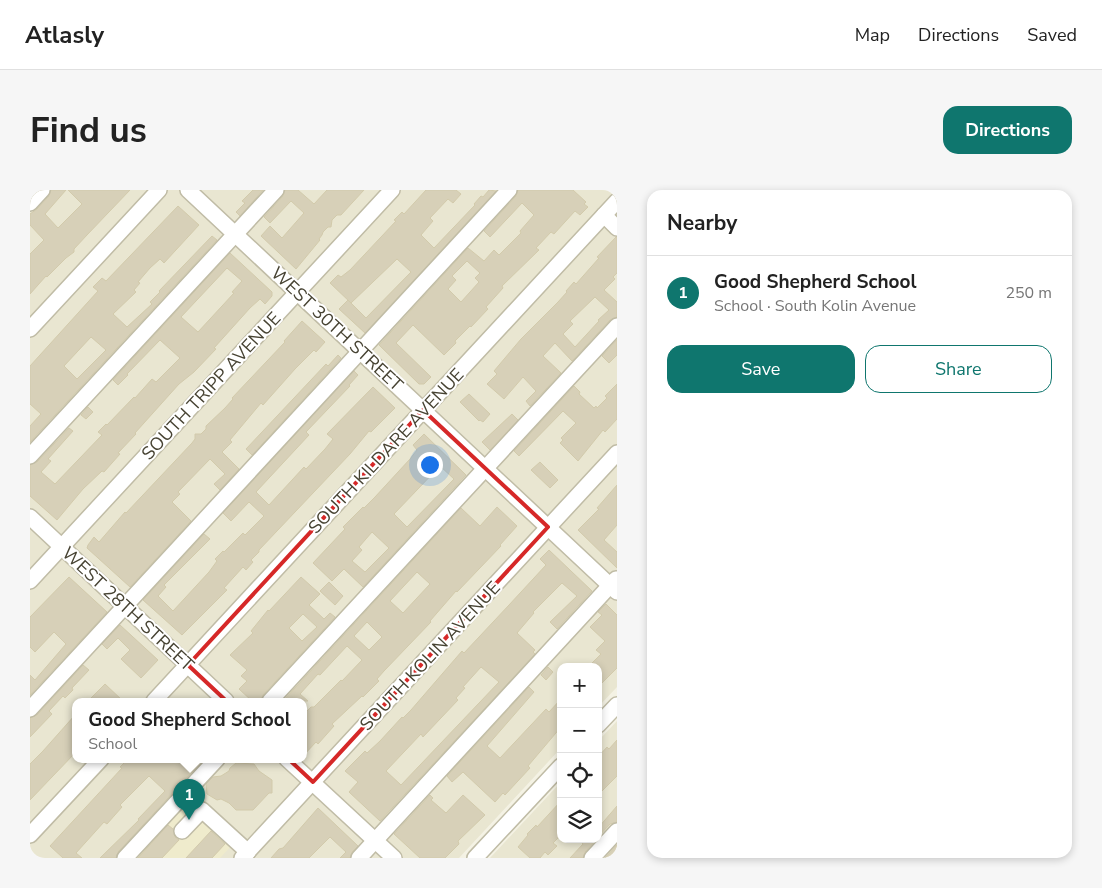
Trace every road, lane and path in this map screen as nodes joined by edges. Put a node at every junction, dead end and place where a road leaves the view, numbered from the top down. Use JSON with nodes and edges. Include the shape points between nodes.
{"nodes":[{"id":1,"x":42,"y":190,"type":"edge"},
{"id":2,"x":158,"y":190,"type":"edge"},
{"id":3,"x":188,"y":190,"type":"edge"},
{"id":4,"x":276,"y":190,"type":"edge"},
{"id":5,"x":392,"y":190,"type":"edge"},
{"id":6,"x":508,"y":190,"type":"edge"},
{"id":7,"x":617,"y":201,"type":"edge"},
{"id":8,"x":30,"y":203,"type":"edge"},
{"id":9,"x":604,"y":215,"type":"junction"},
{"id":10,"x":617,"y":228,"type":"edge"},
{"id":11,"x":235,"y":234,"type":"junction"},
{"id":12,"x":297,"y":292,"type":"junction"},
{"id":13,"x":617,"y":326,"type":"edge"},
{"id":14,"x":30,"y":329,"type":"edge"},
{"id":15,"x":360,"y":351,"type":"junction"},
{"id":16,"x":423,"y":410,"type":"junction"},
{"id":17,"x":617,"y":453,"type":"edge"},
{"id":18,"x":30,"y":456,"type":"edge"},
{"id":19,"x":485,"y":468,"type":"junction"},
{"id":20,"x":30,"y":518,"type":"edge"},
{"id":21,"x":548,"y":527,"type":"junction"},
{"id":22,"x":62,"y":547,"type":"junction"},
{"id":23,"x":30,"y":581,"type":"edge"},
{"id":24,"x":615,"y":585,"type":"edge"},
{"id":25,"x":125,"y":606,"type":"junction"},
{"id":26,"x":188,"y":665,"type":"junction"},
{"id":27,"x":157,"y":698,"type":"edge"},
{"id":28,"x":223,"y":698,"type":"edge"},
{"id":29,"x":273,"y":698,"type":"edge"},
{"id":30,"x":617,"y":705,"type":"edge"},
{"id":31,"x":30,"y":709,"type":"edge"},
{"id":32,"x":602,"y":721,"type":"edge"},
{"id":33,"x":97,"y":763,"type":"edge"},
{"id":34,"x":213,"y":763,"type":"edge"},
{"id":35,"x":291,"y":763,"type":"edge"},
{"id":36,"x":557,"y":770,"type":"edge"},
{"id":37,"x":312,"y":782,"type":"junction"},
{"id":38,"x":182,"y":830,"type":"dead end"},
{"id":39,"x":617,"y":831,"type":"edge"},
{"id":40,"x":30,"y":835,"type":"edge"},
{"id":41,"x":376,"y":841,"type":"junction"},
{"id":42,"x":245,"y":855,"type":"edge"},
{"id":43,"x":126,"y":858,"type":"edge"},
{"id":44,"x":360,"y":858,"type":"edge"},
{"id":45,"x":394,"y":858,"type":"edge"},
{"id":46,"x":475,"y":858,"type":"edge"},
{"id":47,"x":592,"y":858,"type":"edge"}],
"edges":[{"from":1,"to":8,"type":"street"},
{"from":2,"to":14,"type":"street"},
{"from":3,"to":11,"type":"street","name":"WEST 30TH STREET"},
{"from":4,"to":11,"type":"street"},
{"from":5,"to":12,"type":"street","name":"SOUTH TRIPP AVENUE"},
{"from":6,"to":15,"type":"street"},
{"from":7,"to":9,"type":"street","name":"SOUTH KILDARE AVENUE"},
{"from":9,"to":10,"type":"street"},
{"from":9,"to":16,"type":"street","name":"SOUTH KILDARE AVENUE"},
{"from":11,"to":12,"type":"street","name":"WEST 30TH STREET"},
{"from":11,"to":18,"type":"street"},
{"from":12,"to":15,"type":"street","name":"WEST 30TH STREET"},
{"from":12,"to":22,"type":"street","name":"SOUTH TRIPP AVENUE"},
{"from":13,"to":19,"type":"street"},
{"from":15,"to":16,"type":"street","name":"WEST 30TH STREET"},
{"from":15,"to":25,"type":"street"},
{"from":16,"to":19,"type":"street","name":"WEST 30TH STREET"},
{"from":16,"to":26,"type":"street","name":"SOUTH KILDARE AVENUE"},
{"from":17,"to":21,"type":"street","name":"SOUTH KOLIN AVENUE"},
{"from":19,"to":21,"type":"street","name":"WEST 30TH STREET"},
{"from":19,"to":29,"type":"street"},
{"from":20,"to":22,"type":"street","name":"WEST 28TH STREET"},
{"from":21,"to":24,"type":"street","name":"WEST 30TH STREET"},
{"from":21,"to":37,"type":"street","name":"SOUTH KOLIN AVENUE"},
{"from":22,"to":23,"type":"street","name":"SOUTH TRIPP AVENUE"},
{"from":22,"to":25,"type":"street","name":"WEST 28TH STREET"},
{"from":24,"to":41,"type":"street"},
{"from":25,"to":26,"type":"street","name":"WEST 28TH STREET"},
{"from":25,"to":31,"type":"street"},
{"from":26,"to":27,"type":"street","name":"SOUTH KILDARE AVENUE"},
{"from":26,"to":28,"type":"street","name":"WEST 28TH STREET"},
{"from":30,"to":32,"type":"street"},
{"from":33,"to":40,"type":"street"},
{"from":34,"to":43,"type":"street"},
{"from":35,"to":37,"type":"street"},
{"from":36,"to":46,"type":"street"},
{"from":37,"to":41,"type":"street"},
{"from":37,"to":42,"type":"street","name":"SOUTH KOLIN AVENUE"},
{"from":38,"to":42,"type":"street","via":[[202,810]]},
{"from":39,"to":47,"type":"street"},
{"from":41,"to":44,"type":"street"},
{"from":41,"to":45,"type":"street"}]}
